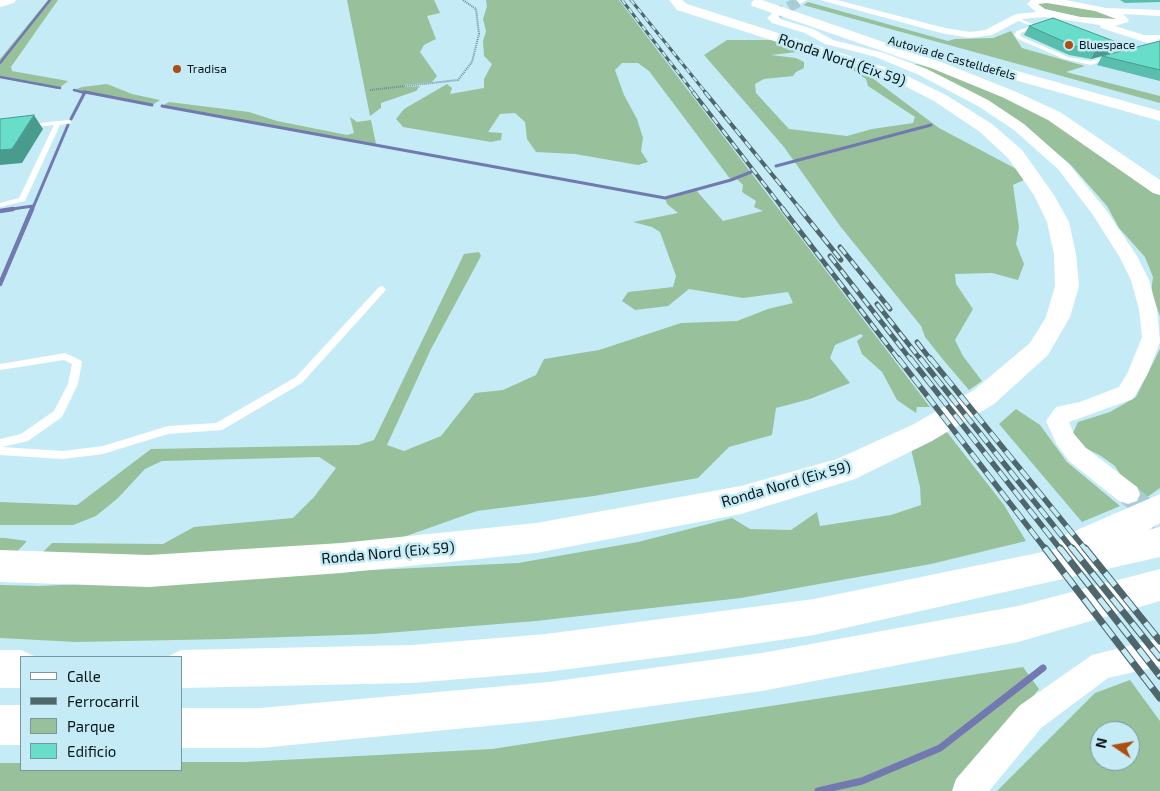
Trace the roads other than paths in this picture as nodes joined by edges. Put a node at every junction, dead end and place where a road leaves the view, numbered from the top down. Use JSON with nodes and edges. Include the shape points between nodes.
{"nodes":[{"id":1,"x":10,"y":0,"type":"edge"},
{"id":2,"x":675,"y":0,"type":"edge"},
{"id":3,"x":825,"y":0,"type":"edge"},
{"id":4,"x":1043,"y":0,"type":"edge"},
{"id":5,"x":1074,"y":0,"type":"edge"},
{"id":6,"x":1,"y":1,"type":"edge"},
{"id":7,"x":1032,"y":4,"type":"junction"},
{"id":8,"x":760,"y":5,"type":"edge"},
{"id":9,"x":1094,"y":8,"type":"junction"},
{"id":10,"x":1155,"y":13,"type":"edge"},
{"id":11,"x":1016,"y":18,"type":"junction"},
{"id":12,"x":1068,"y":18,"type":"junction"},
{"id":13,"x":1080,"y":20,"type":"junction"},
{"id":14,"x":1124,"y":21,"type":"junction"},
{"id":15,"x":1004,"y":23,"type":"junction"},
{"id":16,"x":1033,"y":24,"type":"junction"},
{"id":17,"x":1043,"y":24,"type":"edge"},
{"id":18,"x":887,"y":34,"type":"dead end"},
{"id":19,"x":1141,"y":37,"type":"junction"},
{"id":20,"x":1160,"y":37,"type":"edge"},
{"id":21,"x":1160,"y":44,"type":"edge"},
{"id":22,"x":962,"y":54,"type":"dead end"},
{"id":23,"x":1122,"y":54,"type":"edge"},
{"id":24,"x":1039,"y":76,"type":"junction"},
{"id":25,"x":1160,"y":105,"type":"edge"},
{"id":26,"x":1160,"y":109,"type":"edge"},
{"id":27,"x":1160,"y":116,"type":"edge"},
{"id":28,"x":69,"y":122,"type":"dead end"},
{"id":29,"x":58,"y":123,"type":"junction"},
{"id":30,"x":0,"y":129,"type":"edge"},
{"id":31,"x":1160,"y":188,"type":"edge"},
{"id":32,"x":0,"y":205,"type":"edge"},
{"id":33,"x":382,"y":289,"type":"dead end"},
{"id":34,"x":0,"y":367,"type":"edge"},
{"id":35,"x":0,"y":443,"type":"edge"},
{"id":36,"x":0,"y":451,"type":"edge"},
{"id":37,"x":1128,"y":494,"type":"tunnel mouth"},
{"id":38,"x":1160,"y":508,"type":"edge"},
{"id":39,"x":1160,"y":542,"type":"edge"},
{"id":40,"x":0,"y":566,"type":"edge"},
{"id":41,"x":988,"y":581,"type":"junction"},
{"id":42,"x":1160,"y":585,"type":"edge"},
{"id":43,"x":1160,"y":652,"type":"edge"},
{"id":44,"x":0,"y":669,"type":"edge"},
{"id":45,"x":20,"y":669,"type":"edge"},
{"id":46,"x":182,"y":669,"type":"edge"},
{"id":47,"x":0,"y":725,"type":"edge"},
{"id":48,"x":20,"y":725,"type":"edge"},
{"id":49,"x":182,"y":728,"type":"edge"},
{"id":50,"x":968,"y":791,"type":"edge"}],
"edges":[{"from":1,"to":6,"type":"main road"},
{"from":2,"to":40,"type":"main road","name":"Ronda Nord (Eix 59)","via":[[682,7],[892,74],[940,98],[986,128],[1015,154],[1044,195],[1058,222],[1065,254],[1067,286],[1058,317],[1039,349],[984,397],[922,434],[844,470],[741,500],[536,538],[341,558],[149,571]]},
{"from":3,"to":15,"type":"street","via":[[970,35],[988,33]]},
{"from":4,"to":7,"type":"street"},
{"from":4,"to":9,"type":"street"},
{"from":5,"to":9,"type":"street"},
{"from":7,"to":12,"type":"street"},
{"from":7,"to":15,"type":"street"},
{"from":8,"to":18,"type":"main road","name":"Autovia de Castelldefels"},
{"from":8,"to":27,"type":"main road","name":"Autovia de Castelldefels"},
{"from":8,"to":31,"type":"main road","via":[[936,65],[1008,94],[1054,116]]},
{"from":8,"to":37,"type":"street","via":[[776,21],[923,72],[983,103],[1019,127],[1063,166],[1100,213],[1140,280],[1152,337],[1126,393],[1082,410],[1064,413],[1057,421],[1065,439],[1078,455]]},
{"from":9,"to":10,"type":"street"},
{"from":9,"to":14,"type":"street","via":[[1118,15]]},
{"from":10,"to":14,"type":"street"},
{"from":11,"to":12,"type":"street","via":[[1037,14]]},
{"from":11,"to":15,"type":"street"},
{"from":11,"to":16,"type":"lane"},
{"from":12,"to":13,"type":"street"},
{"from":13,"to":14,"type":"street"},
{"from":13,"to":19,"type":"street"},
{"from":14,"to":19,"type":"street"},
{"from":16,"to":17,"type":"lane"},
{"from":16,"to":23,"type":"lane","via":[[1034,27],[1017,35],[1066,58],[1091,63]]},
{"from":19,"to":20,"type":"lane"},
{"from":19,"to":21,"type":"street"},
{"from":22,"to":24,"type":"main road","name":"Autovia de Castelldefels"},
{"from":24,"to":25,"type":"main road"},
{"from":24,"to":26,"type":"main road","name":"Autovia de Castelldefels"},
{"from":28,"to":29,"type":"lane"},
{"from":29,"to":30,"type":"lane"},
{"from":29,"to":32,"type":"lane","via":[[22,199]]},
{"from":33,"to":36,"type":"lane","via":[[299,380],[218,427],[168,430],[103,450],[63,455]]},
{"from":34,"to":35,"type":"lane","via":[[65,356],[76,362],[73,384],[58,414],[24,438]]},
{"from":38,"to":41,"type":"main road","via":[[1101,538]]},
{"from":39,"to":41,"type":"main road"},
{"from":41,"to":46,"type":"main road","via":[[814,617],[546,653],[412,664]]},
{"from":42,"to":49,"type":"main road","via":[[1018,624],[762,672],[549,701],[260,728]]},
{"from":43,"to":50,"type":"street","via":[[1102,665],[1030,717]]},
{"from":44,"to":45,"type":"main road"},
{"from":47,"to":48,"type":"main road"}]}
